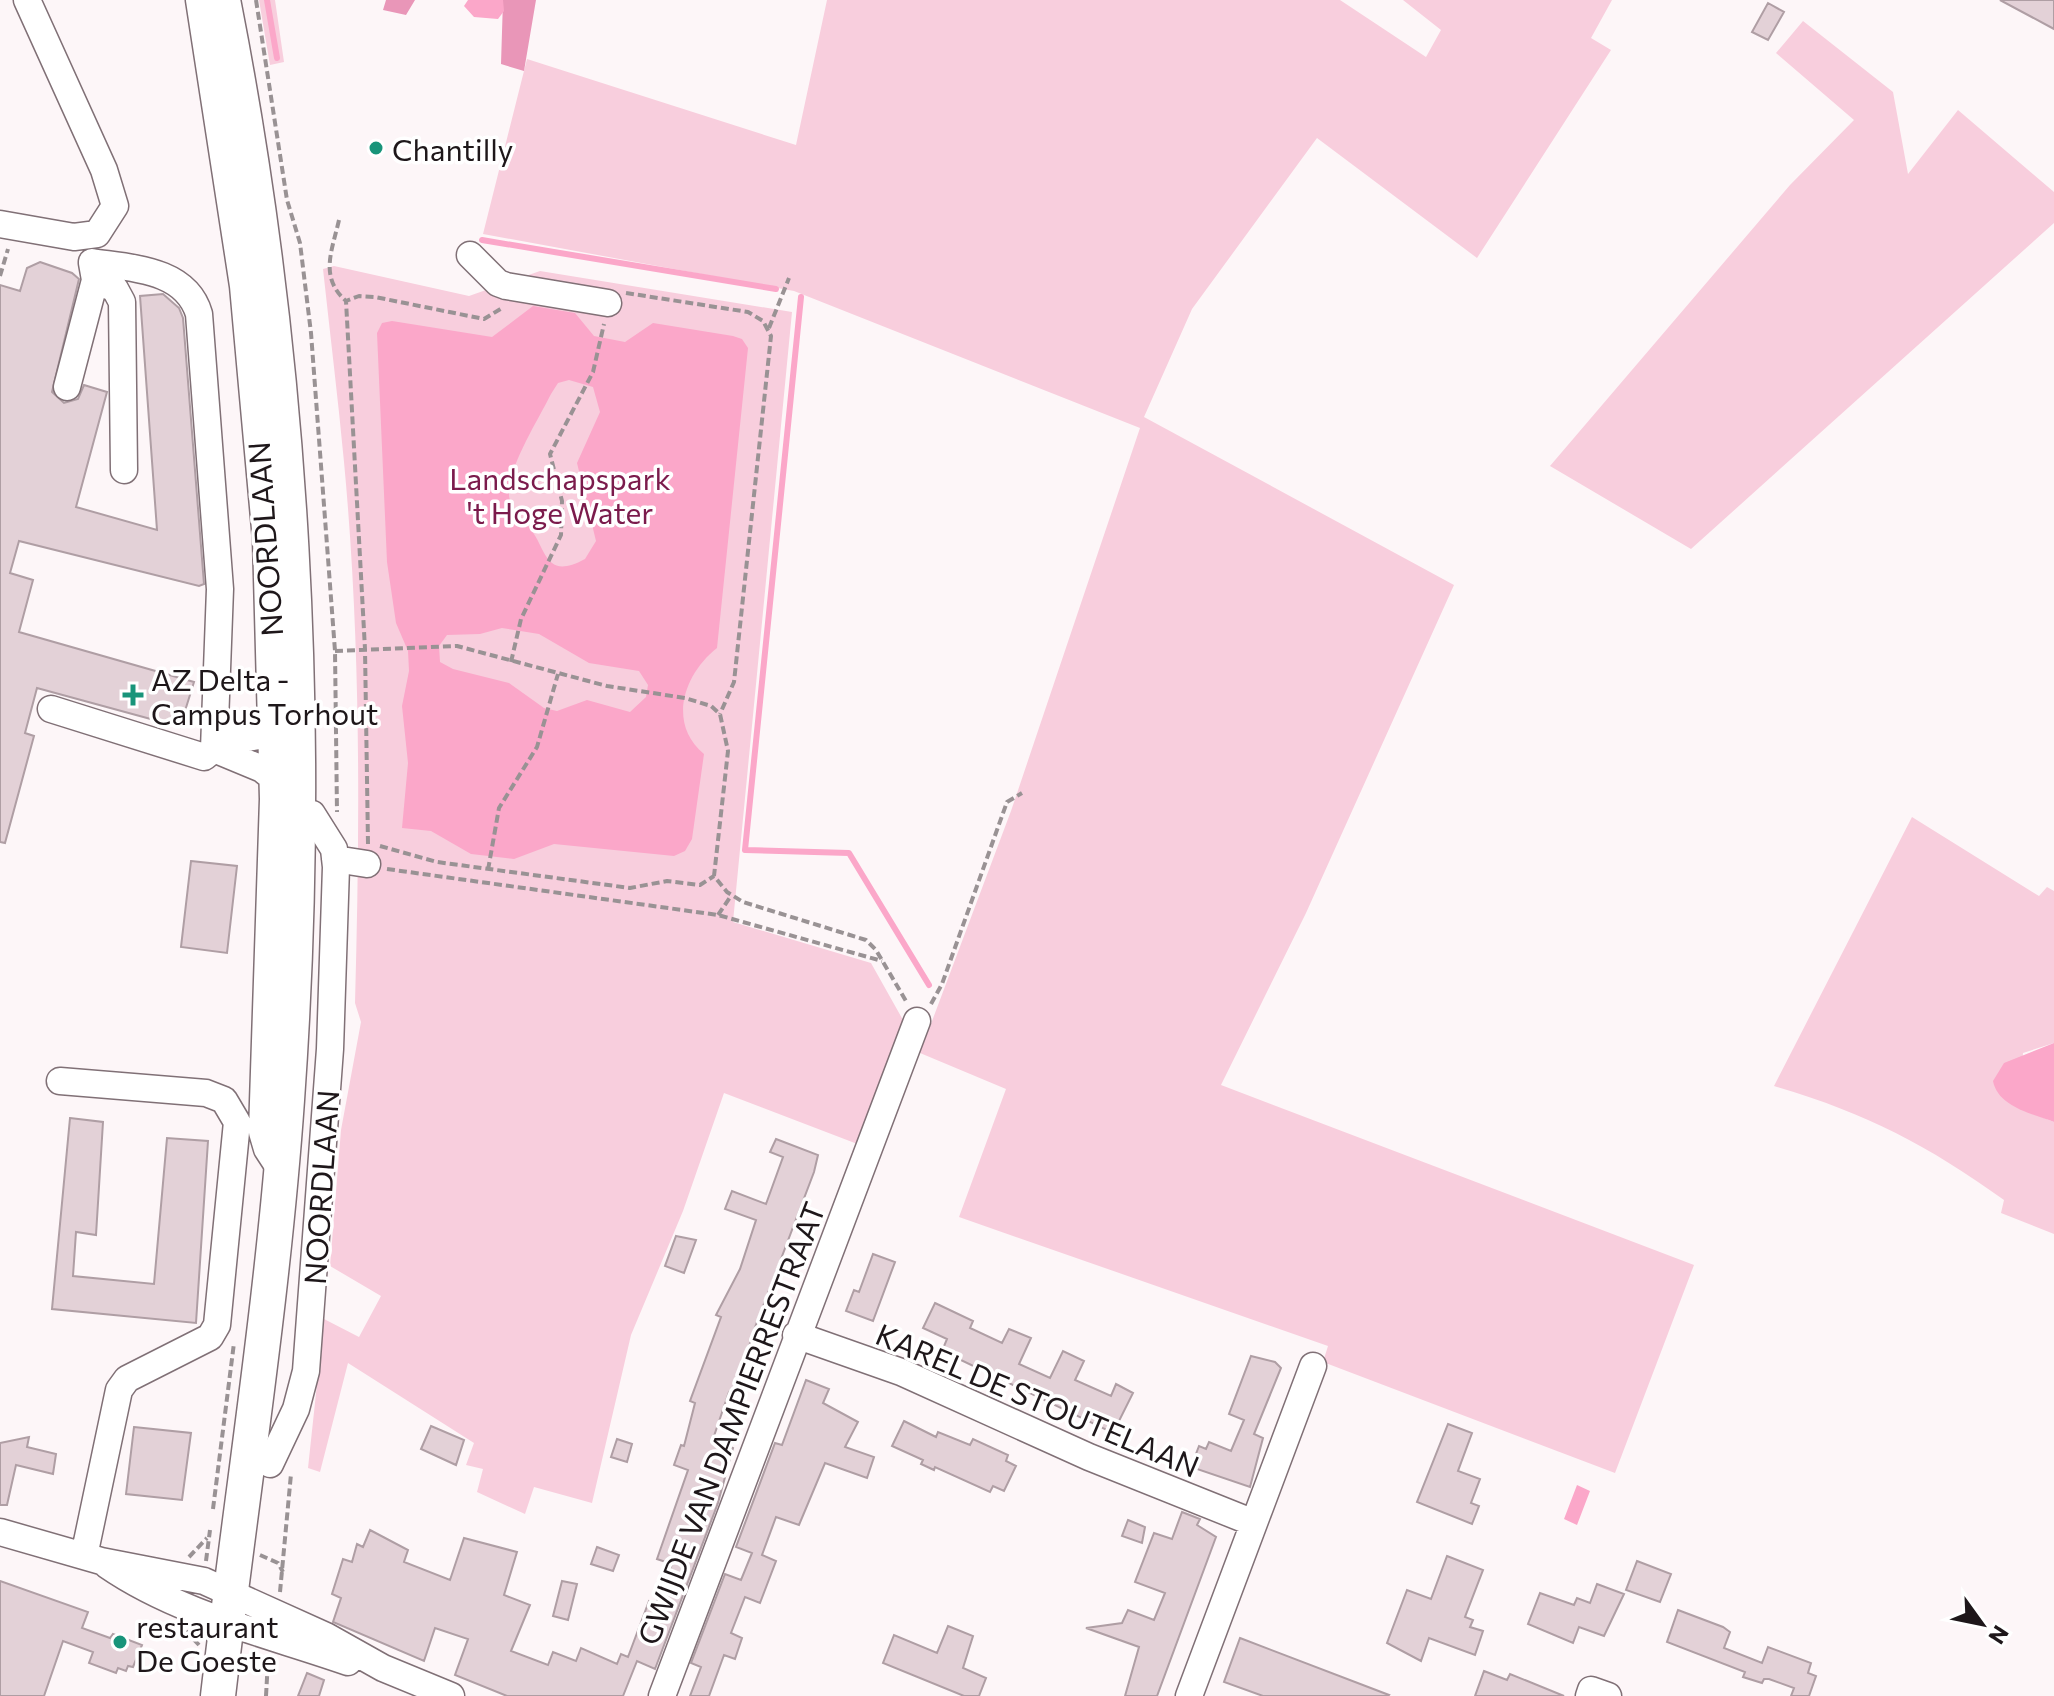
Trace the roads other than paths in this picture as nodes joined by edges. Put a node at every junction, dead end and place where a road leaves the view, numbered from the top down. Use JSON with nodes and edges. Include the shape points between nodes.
{"nodes":[{"id":1,"x":27,"y":0,"type":"edge"},
{"id":2,"x":199,"y":0,"type":"edge"},
{"id":3,"x":223,"y":0,"type":"edge"},
{"id":4,"x":239,"y":0,"type":"edge"},
{"id":5,"x":4,"y":235,"type":"edge"},
{"id":6,"x":74,"y":237,"type":"junction"},
{"id":7,"x":94,"y":271,"type":"junction"},
{"id":8,"x":494,"y":273,"type":"road end"},
{"id":9,"x":616,"y":298,"type":"road end"},
{"id":10,"x":67,"y":387,"type":"dead end"},
{"id":11,"x":124,"y":470,"type":"dead end"},
{"id":12,"x":51,"y":709,"type":"dead end"},
{"id":13,"x":272,"y":729,"type":"junction"},
{"id":14,"x":214,"y":737,"type":"junction"},
{"id":15,"x":273,"y":778,"type":"junction"},
{"id":16,"x":326,"y":838,"type":"junction"},
{"id":17,"x":367,"y":854,"type":"road end"},
{"id":18,"x":917,"y":1021,"type":"road end"},
{"id":19,"x":60,"y":1081,"type":"dead end"},
{"id":20,"x":282,"y":1172,"type":"junction"},
{"id":21,"x":796,"y":1335,"type":"junction"},
{"id":22,"x":1313,"y":1366,"type":"dead end"},
{"id":23,"x":281,"y":1466,"type":"junction"},
{"id":24,"x":1254,"y":1523,"type":"junction"},
{"id":25,"x":0,"y":1532,"type":"edge"},
{"id":26,"x":92,"y":1559,"type":"junction"},
{"id":27,"x":241,"y":1612,"type":"junction"},
{"id":28,"x":218,"y":1696,"type":"edge"},
{"id":29,"x":241,"y":1696,"type":"edge"},
{"id":30,"x":451,"y":1696,"type":"edge"},
{"id":31,"x":662,"y":1696,"type":"edge"},
{"id":32,"x":1189,"y":1696,"type":"edge"},
{"id":33,"x":1589,"y":1696,"type":"edge"},
{"id":34,"x":1608,"y":1696,"type":"edge"}],
"edges":[{"from":1,"to":6,"type":"street","via":[[104,170],[115,206],[97,234]]},
{"from":2,"to":13,"type":"street","name":"NOORDLAAN","via":[[253,374],[266,540]]},
{"from":3,"to":20,"type":"main road","name":"NOORDLAAN","via":[[256,194],[293,582],[297,899]]},
{"from":4,"to":16,"type":"main road","name":"NOORDLAAN","via":[[274,213],[295,401]]},
{"from":5,"to":6,"type":"street"},
{"from":6,"to":7,"type":"street"},
{"from":7,"to":10,"type":"street"},
{"from":7,"to":11,"type":"street","via":[[122,302]]},
{"from":7,"to":14,"type":"street","via":[[155,272],[196,301],[220,589]]},
{"from":8,"to":9,"type":"street"},
{"from":12,"to":14,"type":"street","via":[[204,757]]},
{"from":13,"to":14,"type":"street","via":[[256,740]]},
{"from":13,"to":15,"type":"street","name":"NOORDLAAN"},
{"from":14,"to":15,"type":"street"},
{"from":15,"to":20,"type":"street","name":"NOORDLAAN","via":[[262,1132]]},
{"from":16,"to":17,"type":"street"},
{"from":16,"to":23,"type":"main road","name":"NOORDLAAN","via":[[286,1322]]},
{"from":16,"to":23,"type":"street","name":"NOORDLAAN","via":[[330,1049],[306,1371]]},
{"from":18,"to":21,"type":"street","name":"GWIJDE VAN DAMPIERRESTRAAT"},
{"from":19,"to":26,"type":"street","via":[[206,1093],[224,1100],[237,1122],[217,1325],[210,1337],[127,1379],[119,1390]]},
{"from":20,"to":27,"type":"main road","name":"NOORDLAAN"},
{"from":21,"to":24,"type":"street","name":"KAREL DE STOUTELAAN","via":[[901,1372],[1089,1457]]},
{"from":21,"to":31,"type":"street","name":"GWIJDE VAN DAMPIERRESTRAAT"},
{"from":22,"to":24,"type":"street"},
{"from":23,"to":27,"type":"main road","name":"NOORDLAAN"},
{"from":24,"to":32,"type":"street"},
{"from":25,"to":26,"type":"street"},
{"from":26,"to":27,"type":"street","via":[[158,1594]]},
{"from":27,"to":28,"type":"main road","name":"NOORDLAAN"},
{"from":27,"to":29,"type":"main road","name":"NOORDLAAN"},
{"from":27,"to":30,"type":"street","via":[[326,1636],[383,1668]]},
{"from":33,"to":34,"type":"street","via":[[1591,1690]]}]}
